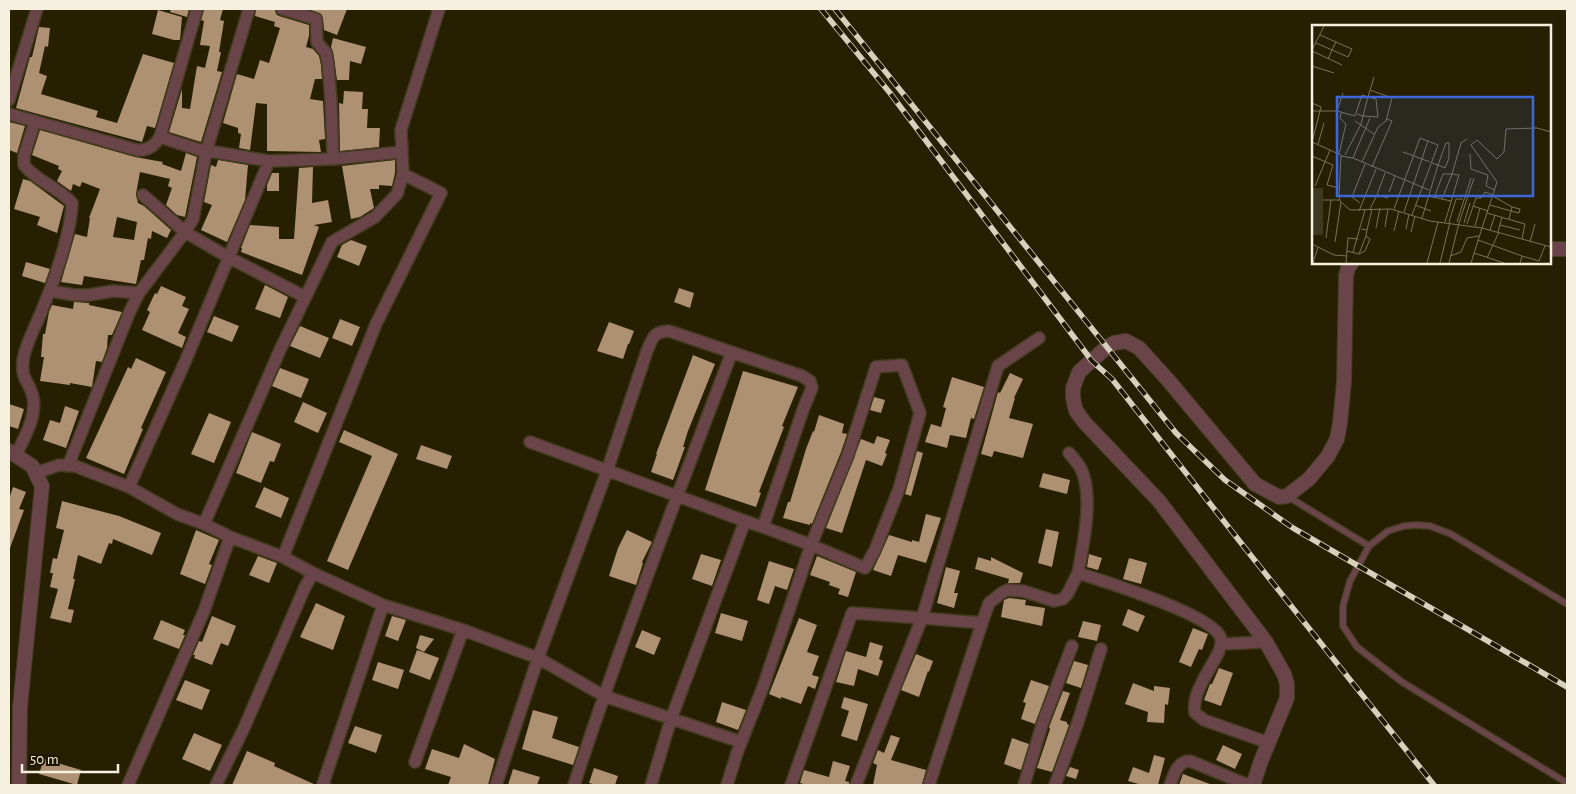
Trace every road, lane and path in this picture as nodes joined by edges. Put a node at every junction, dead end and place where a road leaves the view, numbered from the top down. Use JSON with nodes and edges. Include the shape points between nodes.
{"nodes":[{"id":1,"x":37,"y":9,"type":"edge"},
{"id":2,"x":197,"y":9,"type":"edge"},
{"id":3,"x":249,"y":9,"type":"edge"},
{"id":4,"x":282,"y":9,"type":"edge"},
{"id":5,"x":437,"y":9,"type":"edge"},
{"id":6,"x":9,"y":100,"type":"edge"},
{"id":7,"x":9,"y":114,"type":"edge"},
{"id":8,"x":34,"y":121,"type":"junction"},
{"id":9,"x":160,"y":137,"type":"junction"},
{"id":10,"x":206,"y":152,"type":"junction"},
{"id":11,"x":402,"y":152,"type":"junction"},
{"id":12,"x":333,"y":159,"type":"junction"},
{"id":13,"x":269,"y":161,"type":"junction"},
{"id":14,"x":403,"y":174,"type":"junction"},
{"id":15,"x":143,"y":195,"type":"dead end"},
{"id":16,"x":185,"y":232,"type":"junction"},
{"id":17,"x":1551,"y":249,"type":"edge"},
{"id":18,"x":1567,"y":249,"type":"edge"},
{"id":19,"x":228,"y":257,"type":"junction"},
{"id":20,"x":1351,"y":264,"type":"edge"},
{"id":21,"x":50,"y":290,"type":"junction"},
{"id":22,"x":139,"y":293,"type":"junction"},
{"id":23,"x":305,"y":297,"type":"junction"},
{"id":24,"x":1040,"y":338,"type":"dead end"},
{"id":25,"x":732,"y":352,"type":"junction"},
{"id":26,"x":530,"y":442,"type":"dead end"},
{"id":27,"x":12,"y":453,"type":"edge"},
{"id":28,"x":1069,"y":453,"type":"dead end"},
{"id":29,"x":68,"y":466,"type":"junction"},
{"id":30,"x":607,"y":471,"type":"junction"},
{"id":31,"x":36,"y":473,"type":"junction"},
{"id":32,"x":129,"y":486,"type":"junction"},
{"id":33,"x":677,"y":496,"type":"junction"},
{"id":34,"x":1286,"y":496,"type":"junction"},
{"id":35,"x":746,"y":522,"type":"junction"},
{"id":36,"x":204,"y":524,"type":"junction"},
{"id":37,"x":763,"y":527,"type":"junction"},
{"id":38,"x":230,"y":537,"type":"junction"},
{"id":39,"x":811,"y":544,"type":"junction"},
{"id":40,"x":1369,"y":546,"type":"junction"},
{"id":41,"x":283,"y":557,"type":"junction"},
{"id":42,"x":312,"y":573,"type":"junction"},
{"id":43,"x":1078,"y":573,"type":"junction"},
{"id":44,"x":1567,"y":604,"type":"edge"},
{"id":45,"x":383,"y":605,"type":"junction"},
{"id":46,"x":922,"y":618,"type":"junction"},
{"id":47,"x":982,"y":623,"type":"junction"},
{"id":48,"x":463,"y":630,"type":"junction"},
{"id":49,"x":1266,"y":642,"type":"junction"},
{"id":50,"x":1221,"y":644,"type":"junction"},
{"id":51,"x":1072,"y":646,"type":"dead end"},
{"id":52,"x":1101,"y":649,"type":"dead end"},
{"id":53,"x":538,"y":658,"type":"junction"},
{"id":54,"x":604,"y":696,"type":"junction"},
{"id":55,"x":671,"y":719,"type":"junction"},
{"id":56,"x":14,"y":731,"type":"edge"},
{"id":57,"x":741,"y":742,"type":"junction"},
{"id":58,"x":1269,"y":743,"type":"junction"},
{"id":59,"x":415,"y":762,"type":"dead end"},
{"id":60,"x":1567,"y":783,"type":"edge"},
{"id":61,"x":19,"y":785,"type":"edge"},
{"id":62,"x":128,"y":785,"type":"edge"},
{"id":63,"x":216,"y":785,"type":"edge"},
{"id":64,"x":323,"y":785,"type":"edge"},
{"id":65,"x":496,"y":785,"type":"edge"},
{"id":66,"x":574,"y":785,"type":"edge"},
{"id":67,"x":650,"y":785,"type":"edge"},
{"id":68,"x":727,"y":785,"type":"edge"},
{"id":69,"x":791,"y":785,"type":"edge"},
{"id":70,"x":856,"y":785,"type":"edge"},
{"id":71,"x":929,"y":785,"type":"edge"},
{"id":72,"x":1024,"y":785,"type":"edge"},
{"id":73,"x":1054,"y":785,"type":"edge"},
{"id":74,"x":1170,"y":785,"type":"edge"},
{"id":75,"x":1248,"y":785,"type":"edge"},
{"id":76,"x":1253,"y":785,"type":"edge"}],
"edges":[{"from":1,"to":6,"type":"street"},
{"from":2,"to":9,"type":"street"},
{"from":3,"to":10,"type":"street"},
{"from":4,"to":12,"type":"street","via":[[316,19],[317,42],[326,53],[328,64]]},
{"from":5,"to":11,"type":"street","via":[[402,130]]},
{"from":7,"to":8,"type":"street"},
{"from":8,"to":9,"type":"street","via":[[137,150],[145,151]]},
{"from":8,"to":21,"type":"street","via":[[24,165],[72,203],[72,216]]},
{"from":9,"to":10,"type":"street"},
{"from":10,"to":13,"type":"street"},
{"from":10,"to":16,"type":"street","via":[[193,219]]},
{"from":11,"to":12,"type":"street"},
{"from":11,"to":14,"type":"street"},
{"from":12,"to":13,"type":"street"},
{"from":13,"to":19,"type":"street"},
{"from":14,"to":23,"type":"street","via":[[397,194],[375,217],[332,242]]},
{"from":14,"to":41,"type":"street","via":[[441,193],[376,324]]},
{"from":15,"to":16,"type":"street"},
{"from":16,"to":19,"type":"street"},
{"from":16,"to":22,"type":"street"},
{"from":17,"to":18,"type":"street"},
{"from":19,"to":23,"type":"street"},
{"from":19,"to":32,"type":"street"},
{"from":20,"to":34,"type":"street","via":[[1346,276],[1344,382],[1337,439],[1328,456],[1308,479]]},
{"from":21,"to":22,"type":"street","via":[[75,294],[113,290]]},
{"from":21,"to":27,"type":"street","via":[[23,358],[24,378],[33,397],[33,414],[25,437]]},
{"from":22,"to":29,"type":"street"},
{"from":23,"to":36,"type":"street"},
{"from":24,"to":46,"type":"street","via":[[998,366]]},
{"from":25,"to":30,"type":"street","via":[[669,331],[658,332],[647,351]]},
{"from":25,"to":33,"type":"street"},
{"from":25,"to":37,"type":"street","via":[[802,376],[810,381],[812,388]]},
{"from":26,"to":30,"type":"street"},
{"from":27,"to":31,"type":"street","via":[[32,466]]},
{"from":28,"to":43,"type":"street","via":[[1082,470],[1085,487],[1087,517]]},
{"from":29,"to":31,"type":"street","via":[[59,465]]},
{"from":29,"to":32,"type":"street"},
{"from":30,"to":33,"type":"street"},
{"from":30,"to":53,"type":"street"},
{"from":31,"to":56,"type":"street","via":[[42,486],[20,707]]},
{"from":32,"to":36,"type":"street","via":[[177,514]]},
{"from":33,"to":35,"type":"street"},
{"from":33,"to":54,"type":"street"},
{"from":34,"to":40,"type":"lane"},
{"from":34,"to":49,"type":"street","via":[[1279,497],[1255,484],[1139,348],[1126,341],[1114,343],[1079,372],[1073,398],[1080,417],[1159,501]]},
{"from":35,"to":37,"type":"street"},
{"from":35,"to":55,"type":"street"},
{"from":36,"to":38,"type":"street"},
{"from":37,"to":39,"type":"street"},
{"from":38,"to":41,"type":"street"},
{"from":38,"to":62,"type":"street","via":[[204,611]]},
{"from":39,"to":39,"type":"street","via":[[848,455],[876,367],[902,365],[920,413],[899,489],[875,550],[865,568]]},
{"from":39,"to":57,"type":"street"},
{"from":40,"to":44,"type":"lane","via":[[1388,531],[1404,526],[1430,526],[1451,534]]},
{"from":40,"to":60,"type":"lane","via":[[1350,581],[1343,606],[1343,626],[1357,647],[1402,682]]},
{"from":41,"to":42,"type":"street"},
{"from":42,"to":45,"type":"street"},
{"from":42,"to":63,"type":"street"},
{"from":43,"to":47,"type":"street","via":[[1062,599],[1054,601],[1023,591],[1003,592],[989,603]]},
{"from":43,"to":50,"type":"street","via":[[1194,617],[1211,626],[1220,637]]},
{"from":45,"to":48,"type":"street"},
{"from":45,"to":64,"type":"street"},
{"from":46,"to":47,"type":"street"},
{"from":46,"to":69,"type":"street","via":[[852,613]]},
{"from":46,"to":70,"type":"street"},
{"from":47,"to":71,"type":"street"},
{"from":48,"to":53,"type":"street"},
{"from":48,"to":59,"type":"street"},
{"from":49,"to":50,"type":"street"},
{"from":49,"to":58,"type":"street","via":[[1287,684],[1287,698]]},
{"from":50,"to":58,"type":"street","via":[[1203,680],[1194,706],[1195,714]]},
{"from":51,"to":72,"type":"street","via":[[1042,725]]},
{"from":52,"to":73,"type":"street"},
{"from":53,"to":54,"type":"street"},
{"from":53,"to":65,"type":"street"},
{"from":54,"to":55,"type":"street"},
{"from":54,"to":66,"type":"street"},
{"from":55,"to":57,"type":"street"},
{"from":55,"to":67,"type":"street"},
{"from":56,"to":61,"type":"street"},
{"from":57,"to":68,"type":"street"},
{"from":58,"to":76,"type":"street"},
{"from":74,"to":75,"type":"street","via":[[1180,764],[1186,761]]}]}
